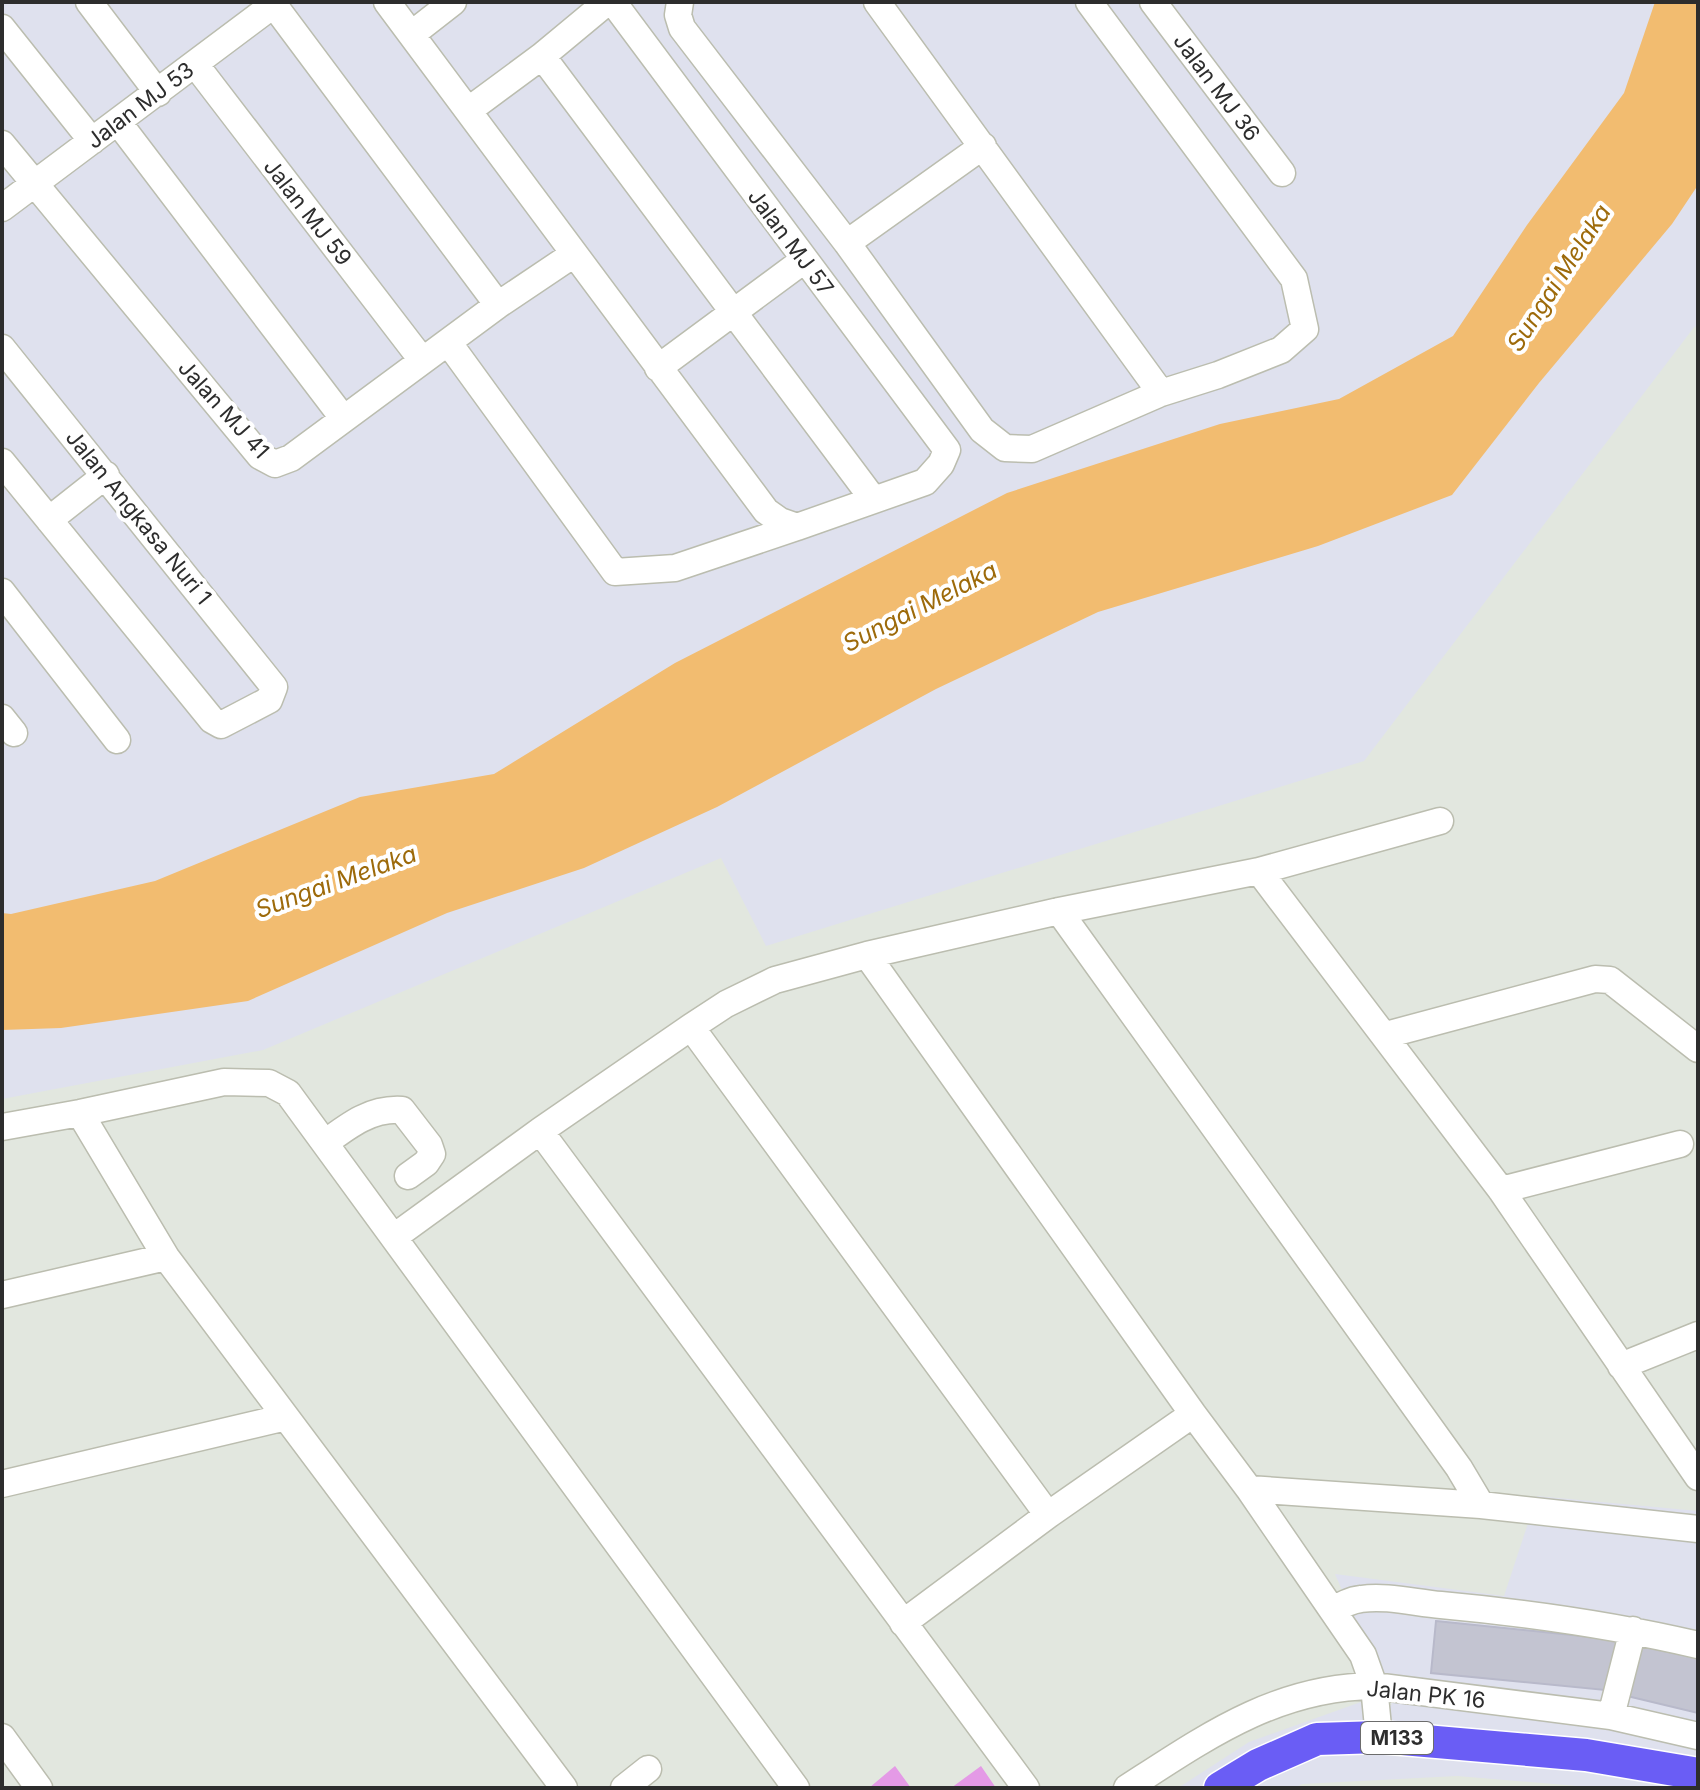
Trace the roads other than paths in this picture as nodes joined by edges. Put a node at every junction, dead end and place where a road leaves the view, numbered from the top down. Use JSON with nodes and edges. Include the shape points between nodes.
{"nodes":[{"id":1,"x":387,"y":2,"type":"edge"},
{"id":2,"x":453,"y":2,"type":"edge"},
{"id":3,"x":610,"y":2,"type":"edge"},
{"id":4,"x":680,"y":2,"type":"edge"},
{"id":5,"x":877,"y":2,"type":"edge"},
{"id":6,"x":1089,"y":2,"type":"edge"},
{"id":7,"x":1153,"y":2,"type":"edge"},
{"id":8,"x":276,"y":3,"type":"edge"},
{"id":9,"x":103,"y":7,"type":"edge"},
{"id":10,"x":2,"y":28,"type":"edge"},
{"id":11,"x":412,"y":34,"type":"junction"},
{"id":12,"x":542,"y":56,"type":"junction"},
{"id":13,"x":195,"y":64,"type":"junction"},
{"id":14,"x":158,"y":93,"type":"junction"},
{"id":15,"x":469,"y":110,"type":"junction"},
{"id":16,"x":118,"y":122,"type":"junction"},
{"id":17,"x":92,"y":141,"type":"junction"},
{"id":18,"x":2,"y":144,"type":"edge"},
{"id":19,"x":983,"y":146,"type":"junction"},
{"id":20,"x":1282,"y":173,"type":"dead end"},
{"id":21,"x":34,"y":184,"type":"junction"},
{"id":22,"x":2,"y":208,"type":"edge"},
{"id":23,"x":847,"y":243,"type":"junction"},
{"id":24,"x":574,"y":254,"type":"junction"},
{"id":25,"x":804,"y":260,"type":"junction"},
{"id":26,"x":498,"y":305,"type":"junction"},
{"id":27,"x":734,"y":312,"type":"junction"},
{"id":28,"x":448,"y":342,"type":"junction"},
{"id":29,"x":2,"y":348,"type":"edge"},
{"id":30,"x":422,"y":360,"type":"junction"},
{"id":31,"x":658,"y":368,"type":"junction"},
{"id":32,"x":1161,"y":393,"type":"junction"},
{"id":33,"x":343,"y":418,"type":"junction"},
{"id":34,"x":2,"y":462,"type":"edge"},
{"id":35,"x":106,"y":475,"type":"junction"},
{"id":36,"x":873,"y":499,"type":"junction"},
{"id":37,"x":49,"y":520,"type":"junction"},
{"id":38,"x":797,"y":527,"type":"junction"},
{"id":39,"x":2,"y":592,"type":"edge"},
{"id":40,"x":117,"y":740,"type":"dead end"},
{"id":41,"x":1440,"y":821,"type":"dead end"},
{"id":42,"x":1259,"y":871,"type":"junction"},
{"id":43,"x":1059,"y":911,"type":"junction"},
{"id":44,"x":867,"y":955,"type":"junction"},
{"id":45,"x":691,"y":1027,"type":"junction"},
{"id":46,"x":1386,"y":1035,"type":"junction"},
{"id":47,"x":1698,"y":1049,"type":"edge"},
{"id":48,"x":80,"y":1113,"type":"junction"},
{"id":49,"x":2,"y":1127,"type":"edge"},
{"id":50,"x":540,"y":1131,"type":"junction"},
{"id":51,"x":325,"y":1143,"type":"junction"},
{"id":52,"x":1680,"y":1144,"type":"dead end"},
{"id":53,"x":408,"y":1176,"type":"dead end"},
{"id":54,"x":1501,"y":1190,"type":"junction"},
{"id":55,"x":394,"y":1237,"type":"junction"},
{"id":56,"x":166,"y":1257,"type":"junction"},
{"id":57,"x":2,"y":1295,"type":"edge"},
{"id":58,"x":1698,"y":1335,"type":"edge"},
{"id":59,"x":1621,"y":1366,"type":"junction"},
{"id":60,"x":1193,"y":1414,"type":"junction"},
{"id":61,"x":286,"y":1417,"type":"junction"},
{"id":62,"x":1698,"y":1477,"type":"edge"},
{"id":63,"x":2,"y":1484,"type":"edge"},
{"id":64,"x":1249,"y":1489,"type":"junction"},
{"id":65,"x":1481,"y":1505,"type":"junction"},
{"id":66,"x":1048,"y":1515,"type":"junction"},
{"id":67,"x":1698,"y":1529,"type":"edge"},
{"id":68,"x":1333,"y":1611,"type":"junction"},
{"id":69,"x":903,"y":1623,"type":"junction"},
{"id":70,"x":1633,"y":1630,"type":"junction"},
{"id":71,"x":1698,"y":1645,"type":"edge"},
{"id":72,"x":1374,"y":1686,"type":"junction"},
{"id":73,"x":1611,"y":1716,"type":"junction"},
{"id":74,"x":1698,"y":1736,"type":"edge"},
{"id":75,"x":2,"y":1737,"type":"edge"},
{"id":76,"x":1379,"y":1737,"type":"junction"},
{"id":77,"x":1586,"y":1755,"type":"junction"},
{"id":78,"x":648,"y":1769,"type":"dead end"},
{"id":79,"x":1698,"y":1774,"type":"edge"},
{"id":80,"x":1698,"y":1786,"type":"edge"},
{"id":81,"x":39,"y":1788,"type":"edge"},
{"id":82,"x":564,"y":1788,"type":"edge"},
{"id":83,"x":624,"y":1788,"type":"edge"},
{"id":84,"x":796,"y":1788,"type":"edge"},
{"id":85,"x":1026,"y":1788,"type":"edge"},
{"id":86,"x":1127,"y":1788,"type":"edge"},
{"id":87,"x":1220,"y":1788,"type":"edge"}],
"edges":[{"from":1,"to":11,"type":"street"},
{"from":2,"to":11,"type":"street"},
{"from":3,"to":12,"type":"street"},
{"from":3,"to":25,"type":"street","name":"Jalan MJ 57"},
{"from":4,"to":23,"type":"street","via":[[682,28]]},
{"from":5,"to":19,"type":"street"},
{"from":6,"to":32,"type":"street","via":[[1294,279],[1305,329],[1281,350]]},
{"from":7,"to":20,"type":"street","name":"Jalan MJ 36"},
{"from":8,"to":13,"type":"street","name":"Jalan MJ 53"},
{"from":8,"to":26,"type":"street"},
{"from":9,"to":14,"type":"street"},
{"from":10,"to":17,"type":"street"},
{"from":11,"to":15,"type":"street"},
{"from":12,"to":15,"type":"street"},
{"from":12,"to":27,"type":"street"},
{"from":13,"to":14,"type":"street","name":"Jalan MJ 53"},
{"from":13,"to":30,"type":"street","name":"Jalan MJ 59"},
{"from":14,"to":16,"type":"street","name":"Jalan MJ 53"},
{"from":15,"to":24,"type":"street"},
{"from":16,"to":17,"type":"street","name":"Jalan MJ 53"},
{"from":16,"to":33,"type":"street"},
{"from":17,"to":21,"type":"street","name":"Jalan MJ 53"},
{"from":18,"to":21,"type":"street","name":"Jalan MJ 41"},
{"from":19,"to":23,"type":"street"},
{"from":19,"to":32,"type":"street"},
{"from":21,"to":22,"type":"street","name":"Jalan MJ 53"},
{"from":21,"to":33,"type":"street","name":"Jalan MJ 41","via":[[260,456],[275,464],[291,458]]},
{"from":23,"to":32,"type":"street","via":[[982,430],[1005,448],[1032,449]]},
{"from":24,"to":26,"type":"street","name":"Jalan MJ 41"},
{"from":24,"to":31,"type":"street"},
{"from":25,"to":27,"type":"street"},
{"from":25,"to":36,"type":"street","name":"Jalan MJ 57","via":[[947,450],[925,482]]},
{"from":26,"to":28,"type":"street","name":"Jalan MJ 41"},
{"from":27,"to":31,"type":"street"},
{"from":27,"to":36,"type":"street"},
{"from":28,"to":30,"type":"street","name":"Jalan MJ 41"},
{"from":28,"to":38,"type":"street","via":[[615,572],[675,568]]},
{"from":29,"to":35,"type":"street","name":"Jalan Angkasa Nuri 1"},
{"from":30,"to":33,"type":"street","name":"Jalan MJ 41"},
{"from":31,"to":38,"type":"street","via":[[766,511]]},
{"from":34,"to":37,"type":"street"},
{"from":35,"to":37,"type":"street"},
{"from":35,"to":37,"type":"street","name":"Jalan Angkasa Nuri 1","via":[[274,687],[269,700],[221,725],[212,720]]},
{"from":36,"to":38,"type":"street"},
{"from":39,"to":40,"type":"street"},
{"from":41,"to":42,"type":"street"},
{"from":42,"to":43,"type":"street"},
{"from":42,"to":46,"type":"street"},
{"from":43,"to":44,"type":"street"},
{"from":43,"to":65,"type":"street"},
{"from":44,"to":45,"type":"street","via":[[775,980]]},
{"from":44,"to":60,"type":"street"},
{"from":45,"to":50,"type":"street"},
{"from":45,"to":66,"type":"street"},
{"from":46,"to":47,"type":"street","via":[[1595,979],[1610,980]]},
{"from":46,"to":54,"type":"street"},
{"from":48,"to":49,"type":"street"},
{"from":48,"to":51,"type":"street","via":[[224,1082],[269,1083],[288,1093]]},
{"from":48,"to":56,"type":"street"},
{"from":50,"to":55,"type":"street"},
{"from":50,"to":69,"type":"street"},
{"from":51,"to":53,"type":"street","via":[[357,1119],[402,1110],[432,1154]]},
{"from":51,"to":55,"type":"street"},
{"from":52,"to":54,"type":"street"},
{"from":54,"to":59,"type":"street"},
{"from":55,"to":84,"type":"street"},
{"from":56,"to":57,"type":"street"},
{"from":56,"to":61,"type":"street"},
{"from":58,"to":59,"type":"street"},
{"from":59,"to":62,"type":"street"},
{"from":60,"to":64,"type":"street"},
{"from":60,"to":66,"type":"street"},
{"from":61,"to":63,"type":"street"},
{"from":61,"to":82,"type":"street"},
{"from":64,"to":65,"type":"street"},
{"from":64,"to":68,"type":"street"},
{"from":65,"to":67,"type":"street"},
{"from":66,"to":69,"type":"street"},
{"from":68,"to":70,"type":"street","via":[[1347,1602],[1375,1599],[1517,1612]]},
{"from":68,"to":72,"type":"street","via":[[1363,1655]]},
{"from":69,"to":85,"type":"street"},
{"from":70,"to":71,"type":"street"},
{"from":70,"to":73,"type":"street"},
{"from":72,"to":73,"type":"street","name":"Jalan PK 16"},
{"from":72,"to":76,"type":"street"},
{"from":72,"to":86,"type":"street","name":"Jalan PK 16","via":[[1342,1686],[1285,1701],[1237,1721]]},
{"from":73,"to":74,"type":"street","name":"Jalan PK 16"},
{"from":75,"to":81,"type":"street"},
{"from":76,"to":77,"type":"main road","number":"M133"},
{"from":76,"to":87,"type":"main road","number":"M133","via":[[1317,1739]]},
{"from":77,"to":79,"type":"main road","number":"M133"},
{"from":77,"to":80,"type":"main road","number":"M133"},
{"from":78,"to":83,"type":"street"}]}
